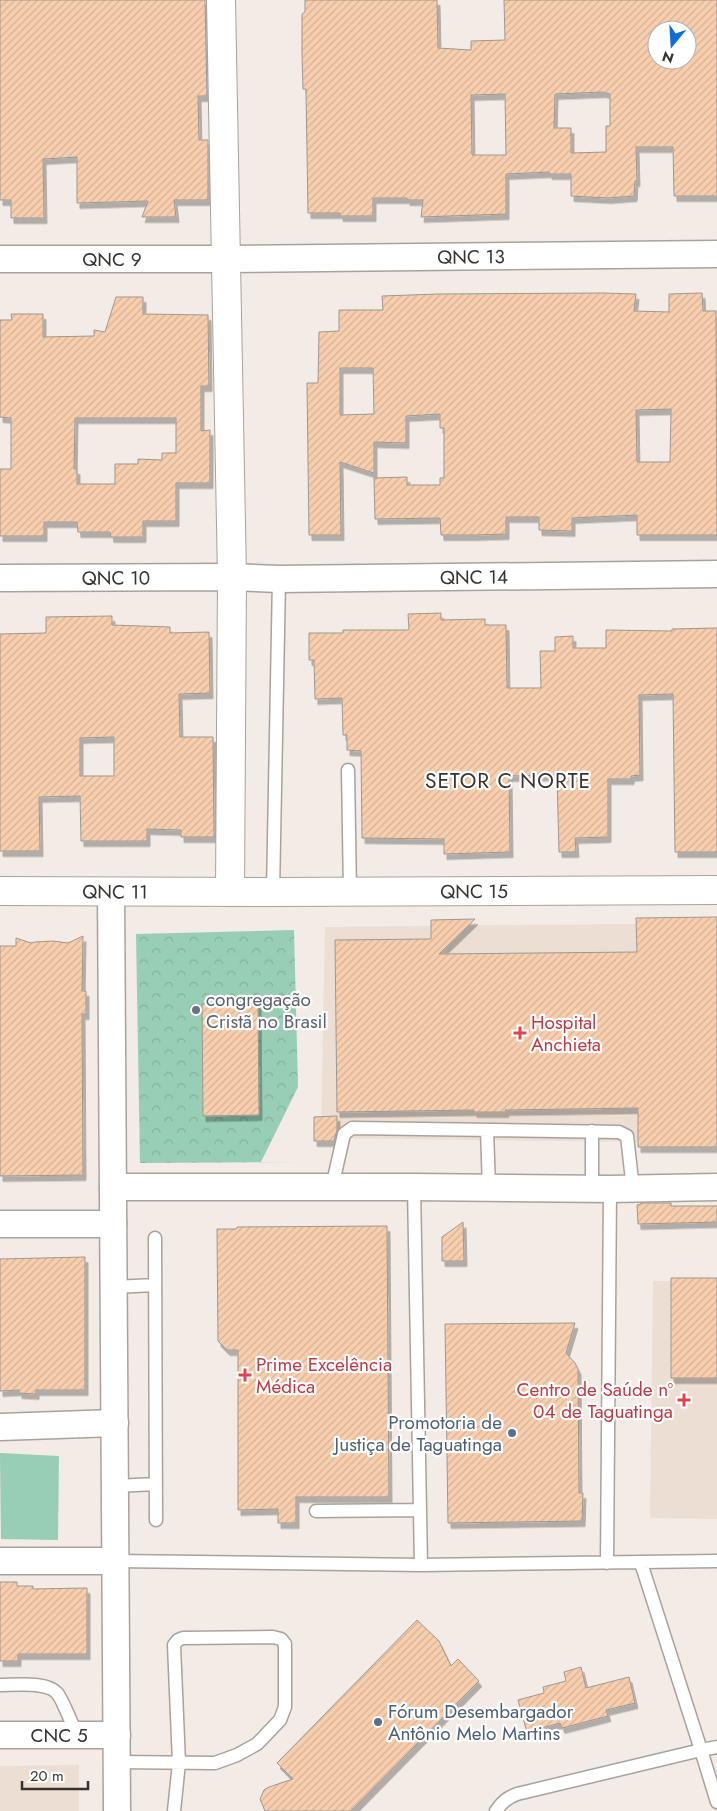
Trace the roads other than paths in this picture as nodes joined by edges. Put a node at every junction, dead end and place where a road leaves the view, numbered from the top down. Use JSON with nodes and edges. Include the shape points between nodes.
{"nodes":[{"id":1,"x":221,"y":0,"type":"edge"},
{"id":2,"x":717,"y":254,"type":"edge"},
{"id":3,"x":0,"y":259,"type":"edge"},
{"id":4,"x":224,"y":259,"type":"junction"},
{"id":5,"x":717,"y":574,"type":"edge"},
{"id":6,"x":232,"y":577,"type":"junction"},
{"id":7,"x":0,"y":578,"type":"edge"},
{"id":8,"x":278,"y":578,"type":"junction"},
{"id":9,"x":348,"y":770,"type":"dead end"},
{"id":10,"x":717,"y":890,"type":"edge"},
{"id":11,"x":0,"y":892,"type":"edge"},
{"id":12,"x":111,"y":892,"type":"junction"},
{"id":13,"x":230,"y":892,"type":"junction"},
{"id":14,"x":272,"y":892,"type":"junction"},
{"id":15,"x":350,"y":892,"type":"junction"},
{"id":16,"x":487,"y":1130,"type":"junction"},
{"id":17,"x":592,"y":1131,"type":"junction"},
{"id":18,"x":113,"y":1187,"type":"junction"},
{"id":19,"x":332,"y":1187,"type":"junction"},
{"id":20,"x":414,"y":1187,"type":"junction"},
{"id":21,"x":717,"y":1187,"type":"edge"},
{"id":22,"x":489,"y":1188,"type":"junction"},
{"id":23,"x":611,"y":1189,"type":"junction"},
{"id":24,"x":0,"y":1224,"type":"edge"},
{"id":25,"x":113,"y":1224,"type":"junction"},
{"id":26,"x":154,"y":1238,"type":"dead end"},
{"id":27,"x":155,"y":1285,"type":"junction"},
{"id":28,"x":114,"y":1287,"type":"junction"},
{"id":29,"x":115,"y":1423,"type":"junction"},
{"id":30,"x":0,"y":1427,"type":"edge"},
{"id":31,"x":156,"y":1484,"type":"junction"},
{"id":32,"x":115,"y":1486,"type":"junction"},
{"id":33,"x":420,"y":1510,"type":"junction"},
{"id":34,"x":316,"y":1511,"type":"dead end"},
{"id":35,"x":156,"y":1520,"type":"dead end"},
{"id":36,"x":0,"y":1561,"type":"edge"},
{"id":37,"x":116,"y":1561,"type":"junction"},
{"id":38,"x":717,"y":1561,"type":"edge"},
{"id":39,"x":607,"y":1563,"type":"junction"},
{"id":40,"x":641,"y":1563,"type":"junction"},
{"id":41,"x":421,"y":1565,"type":"junction"},
{"id":42,"x":0,"y":1685,"type":"edge"},
{"id":43,"x":0,"y":1735,"type":"edge"},
{"id":44,"x":77,"y":1735,"type":"junction"},
{"id":45,"x":117,"y":1735,"type":"junction"},
{"id":46,"x":717,"y":1747,"type":"edge"},
{"id":47,"x":701,"y":1750,"type":"junction"},
{"id":48,"x":117,"y":1762,"type":"junction"},
{"id":49,"x":179,"y":1764,"type":"junction"},
{"id":50,"x":717,"y":1802,"type":"edge"},
{"id":51,"x":117,"y":1811,"type":"edge"},
{"id":52,"x":174,"y":1811,"type":"edge"},
{"id":53,"x":496,"y":1811,"type":"edge"}],
"edges":[{"from":1,"to":4,"type":"street"},
{"from":2,"to":4,"type":"street","name":"QNC 13"},
{"from":3,"to":4,"type":"street","name":"QNC 9"},
{"from":4,"to":6,"type":"street"},
{"from":5,"to":8,"type":"street","name":"QNC 14"},
{"from":6,"to":7,"type":"street","name":"QNC 10"},
{"from":6,"to":8,"type":"street","name":"QNC 14"},
{"from":6,"to":13,"type":"street"},
{"from":8,"to":14,"type":"lane"},
{"from":9,"to":15,"type":"lane"},
{"from":10,"to":15,"type":"street","name":"QNC 15"},
{"from":11,"to":12,"type":"street","name":"QNC 11"},
{"from":12,"to":13,"type":"street","name":"QNC 11"},
{"from":12,"to":18,"type":"street"},
{"from":13,"to":14,"type":"street","name":"QNC 15"},
{"from":14,"to":15,"type":"street","name":"QNC 15"},
{"from":16,"to":17,"type":"lane"},
{"from":16,"to":19,"type":"lane","via":[[352,1128],[344,1134]]},
{"from":16,"to":22,"type":"lane"},
{"from":17,"to":23,"type":"lane"},
{"from":17,"to":23,"type":"lane","via":[[619,1132],[627,1136]]},
{"from":18,"to":19,"type":"street"},
{"from":18,"to":25,"type":"street"},
{"from":19,"to":20,"type":"street"},
{"from":20,"to":22,"type":"street"},
{"from":20,"to":33,"type":"lane"},
{"from":21,"to":23,"type":"street"},
{"from":22,"to":23,"type":"street"},
{"from":23,"to":39,"type":"lane"},
{"from":24,"to":25,"type":"street"},
{"from":25,"to":28,"type":"street"},
{"from":26,"to":27,"type":"lane"},
{"from":27,"to":28,"type":"lane"},
{"from":27,"to":31,"type":"lane"},
{"from":28,"to":29,"type":"street"},
{"from":29,"to":30,"type":"street"},
{"from":29,"to":32,"type":"street"},
{"from":31,"to":32,"type":"lane"},
{"from":31,"to":35,"type":"lane"},
{"from":32,"to":37,"type":"street"},
{"from":33,"to":34,"type":"lane"},
{"from":33,"to":41,"type":"lane"},
{"from":36,"to":37,"type":"street"},
{"from":37,"to":41,"type":"lane"},
{"from":37,"to":45,"type":"street"},
{"from":38,"to":40,"type":"lane"},
{"from":39,"to":40,"type":"lane"},
{"from":39,"to":41,"type":"lane"},
{"from":40,"to":47,"type":"lane"},
{"from":42,"to":44,"type":"lane","via":[[31,1685],[57,1692]]},
{"from":43,"to":44,"type":"street","name":"CNC 5"},
{"from":44,"to":45,"type":"street","name":"CNC 5"},
{"from":45,"to":48,"type":"street"},
{"from":46,"to":47,"type":"lane"},
{"from":47,"to":50,"type":"lane"},
{"from":47,"to":53,"type":"lane","via":[[517,1794],[507,1798]]},
{"from":48,"to":49,"type":"lane"},
{"from":48,"to":51,"type":"street"},
{"from":49,"to":49,"type":"lane","via":[[215,1763],[237,1755],[257,1744],[280,1720],[285,1707],[285,1644],[281,1639],[178,1640],[174,1645]]},
{"from":49,"to":52,"type":"lane"}]}
